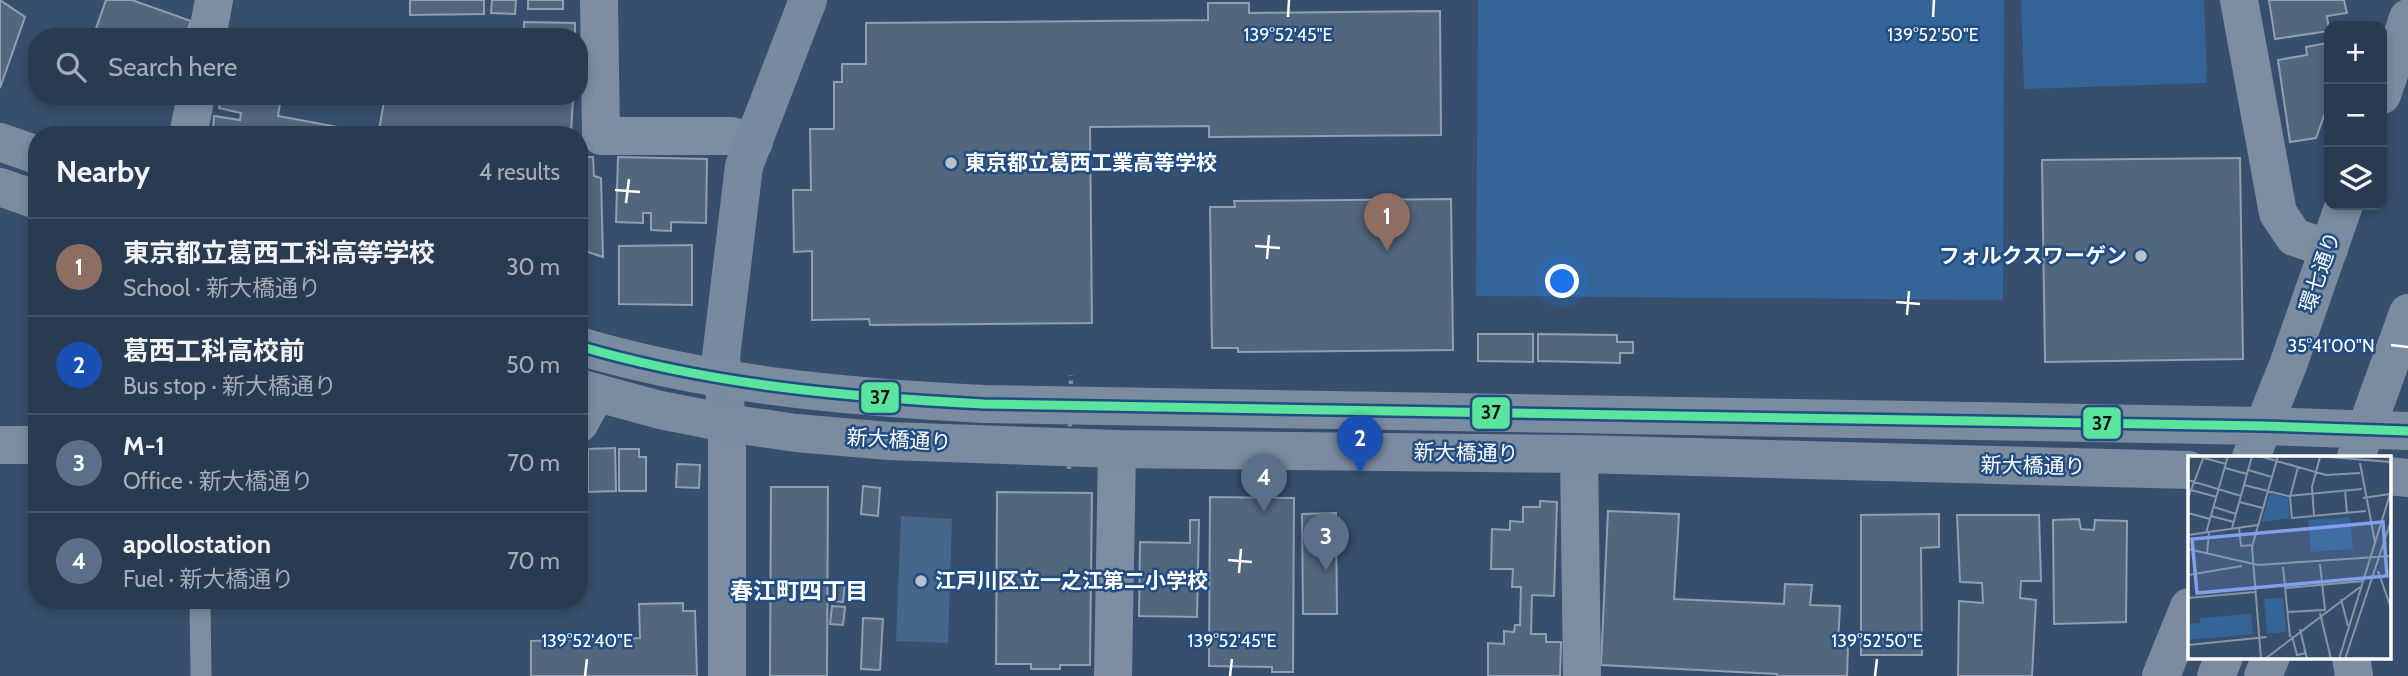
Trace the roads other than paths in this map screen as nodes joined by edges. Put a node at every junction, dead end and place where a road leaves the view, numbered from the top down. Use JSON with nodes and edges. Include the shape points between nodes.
{"nodes":[{"id":1,"x":214,"y":0,"type":"edge"},
{"id":2,"x":599,"y":0,"type":"edge"},
{"id":3,"x":808,"y":0,"type":"edge"},
{"id":4,"x":2239,"y":0,"type":"edge"},
{"id":5,"x":2408,"y":18,"type":"edge"},
{"id":6,"x":209,"y":28,"type":"edge"},
{"id":7,"x":2386,"y":84,"type":"edge"},
{"id":8,"x":194,"y":105,"type":"edge"},
{"id":9,"x":190,"y":126,"type":"edge"},
{"id":10,"x":0,"y":142,"type":"edge"},
{"id":11,"x":754,"y":142,"type":"junction"},
{"id":12,"x":28,"y":152,"type":"edge"},
{"id":13,"x":0,"y":187,"type":"edge"},
{"id":14,"x":28,"y":197,"type":"edge"},
{"id":15,"x":2342,"y":210,"type":"edge"},
{"id":16,"x":2329,"y":249,"type":"junction"},
{"id":17,"x":2408,"y":313,"type":"edge"},
{"id":18,"x":588,"y":349,"type":"edge"},
{"id":19,"x":723,"y":379,"type":"junction"},
{"id":20,"x":588,"y":402,"type":"edge"},
{"id":21,"x":727,"y":423,"type":"junction"},
{"id":22,"x":2408,"y":431,"type":"edge"},
{"id":23,"x":2257,"y":442,"type":"edge"},
{"id":24,"x":2362,"y":443,"type":"edge"},
{"id":25,"x":28,"y":444,"type":"edge"},
{"id":26,"x":0,"y":445,"type":"edge"},
{"id":27,"x":1117,"y":449,"type":"junction"},
{"id":28,"x":1579,"y":454,"type":"junction"},
{"id":29,"x":2314,"y":456,"type":"edge"},
{"id":30,"x":2188,"y":470,"type":"edge"},
{"id":31,"x":2390,"y":476,"type":"edge"},
{"id":32,"x":2408,"y":478,"type":"edge"},
{"id":33,"x":200,"y":609,"type":"edge"},
{"id":34,"x":2188,"y":609,"type":"edge"},
{"id":35,"x":2224,"y":658,"type":"edge"},
{"id":36,"x":2271,"y":658,"type":"edge"},
{"id":37,"x":2351,"y":658,"type":"edge"},
{"id":38,"x":201,"y":676,"type":"edge"},
{"id":39,"x":727,"y":676,"type":"edge"},
{"id":40,"x":1113,"y":676,"type":"edge"},
{"id":41,"x":1582,"y":676,"type":"edge"},
{"id":42,"x":2161,"y":676,"type":"edge"},
{"id":43,"x":2216,"y":676,"type":"edge"},
{"id":44,"x":2263,"y":676,"type":"edge"},
{"id":45,"x":2354,"y":676,"type":"edge"}],
"edges":[{"from":1,"to":6,"type":"street"},
{"from":2,"to":11,"type":"street","via":[[601,135],[732,136]]},
{"from":3,"to":11,"type":"street"},
{"from":4,"to":16,"type":"street","via":[[2278,213],[2294,237]]},
{"from":5,"to":7,"type":"main road"},
{"from":8,"to":9,"type":"street"},
{"from":10,"to":12,"type":"main road"},
{"from":11,"to":19,"type":"street","via":[[744,166],[721,357]]},
{"from":13,"to":14,"type":"main road"},
{"from":15,"to":16,"type":"main road","name":"環七通り"},
{"from":16,"to":23,"type":"main road","name":"環七通り"},
{"from":17,"to":24,"type":"main road"},
{"from":18,"to":19,"type":"main road","name":"新大橋通り"},
{"from":19,"to":21,"type":"street"},
{"from":19,"to":23,"type":"main road","name":"新大橋通り","via":[[794,390],[984,404]]},
{"from":20,"to":21,"type":"main road","name":"新大橋通り"},
{"from":21,"to":27,"type":"main road","name":"新大橋通り","via":[[888,441]]},
{"from":21,"to":39,"type":"street"},
{"from":22,"to":24,"type":"main road","name":"新大橋通り"},
{"from":23,"to":24,"type":"main road","name":"新大橋通り"},
{"from":24,"to":29,"type":"main road","via":[[2343,434]]},
{"from":25,"to":26,"type":"street"},
{"from":27,"to":28,"type":"main road","name":"新大橋通り"},
{"from":27,"to":40,"type":"street"},
{"from":28,"to":30,"type":"main road","name":"新大橋通り"},
{"from":28,"to":41,"type":"street"},
{"from":31,"to":32,"type":"main road"},
{"from":33,"to":38,"type":"lane"},
{"from":34,"to":42,"type":"main road"},
{"from":35,"to":43,"type":"main road"},
{"from":36,"to":44,"type":"main road"},
{"from":37,"to":45,"type":"street"}]}
